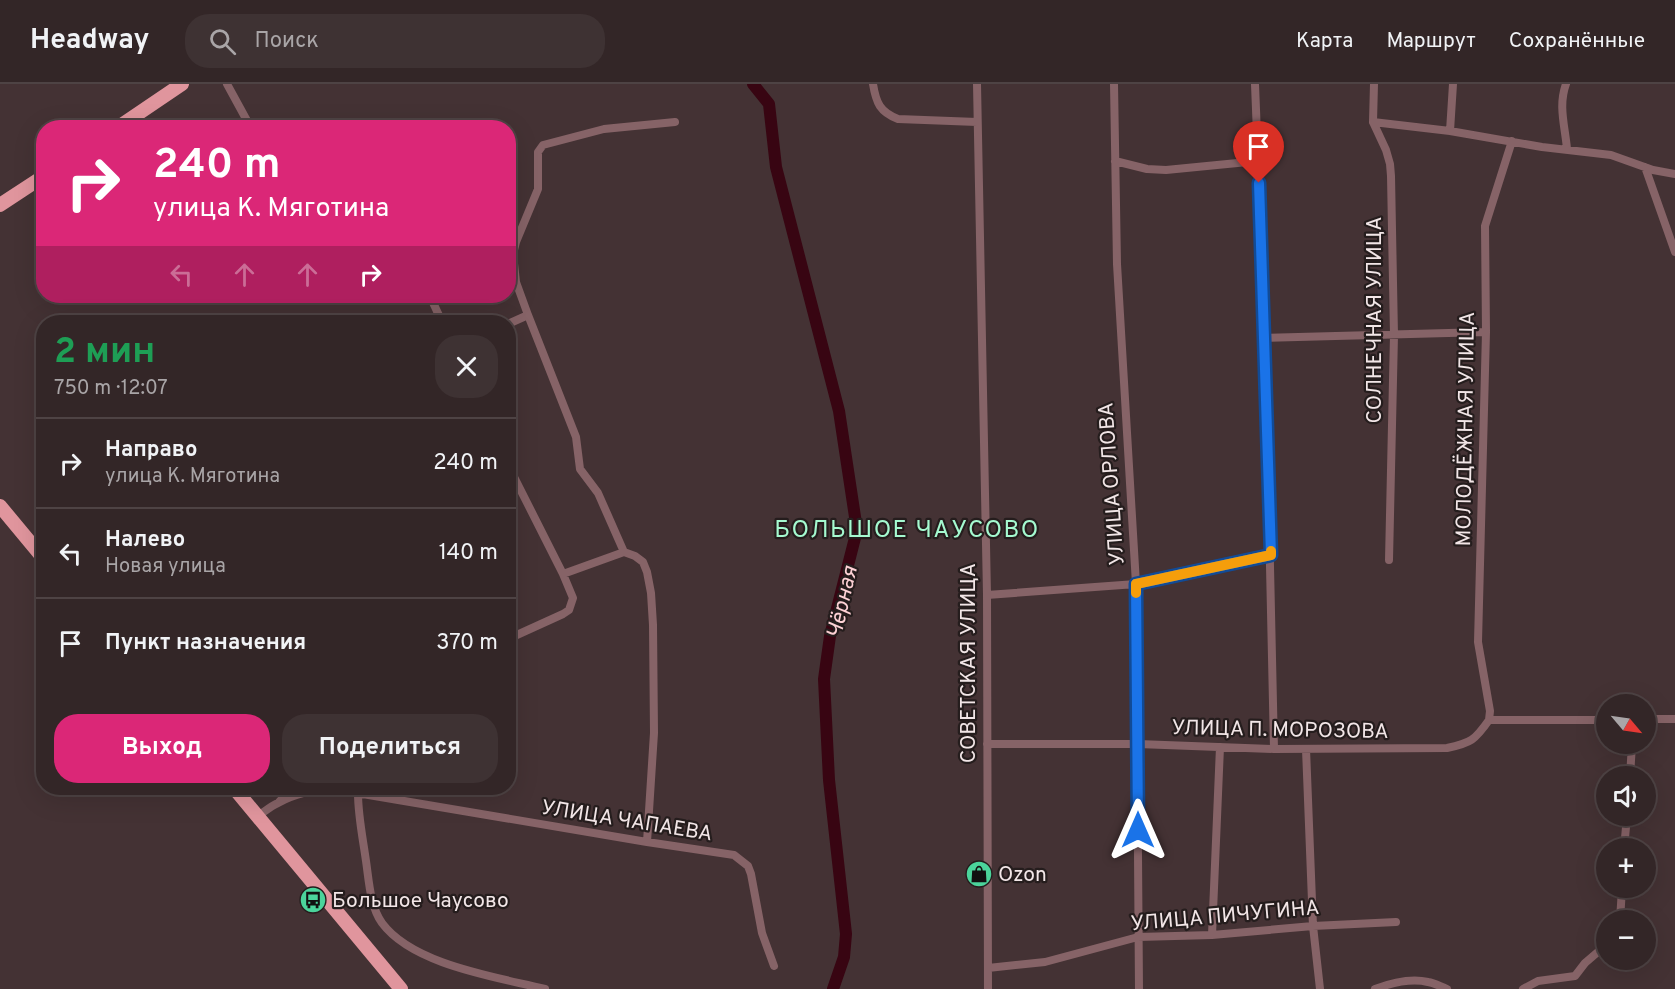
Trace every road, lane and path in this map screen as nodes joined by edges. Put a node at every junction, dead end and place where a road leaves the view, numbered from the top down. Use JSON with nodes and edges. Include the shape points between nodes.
{"nodes":[{"id":1,"x":182,"y":84,"type":"edge"},
{"id":2,"x":227,"y":84,"type":"edge"},
{"id":3,"x":873,"y":84,"type":"edge"},
{"id":4,"x":977,"y":84,"type":"edge"},
{"id":5,"x":1114,"y":84,"type":"edge"},
{"id":6,"x":1255,"y":84,"type":"edge"},
{"id":7,"x":1374,"y":84,"type":"edge"},
{"id":8,"x":1452,"y":84,"type":"edge"},
{"id":9,"x":1566,"y":84,"type":"edge"},
{"id":10,"x":129,"y":120,"type":"edge"},
{"id":11,"x":247,"y":120,"type":"edge"},
{"id":12,"x":675,"y":122,"type":"dead end"},
{"id":13,"x":977,"y":122,"type":"junction"},
{"id":14,"x":1373,"y":122,"type":"junction"},
{"id":15,"x":1450,"y":131,"type":"junction"},
{"id":16,"x":1512,"y":141,"type":"junction"},
{"id":17,"x":1567,"y":149,"type":"junction"},
{"id":18,"x":1115,"y":161,"type":"junction"},
{"id":19,"x":1258,"y":161,"type":"junction"},
{"id":20,"x":1645,"y":167,"type":"junction"},
{"id":21,"x":1675,"y":174,"type":"edge"},
{"id":22,"x":36,"y":181,"type":"edge"},
{"id":23,"x":0,"y":205,"type":"edge"},
{"id":24,"x":516,"y":242,"type":"edge"},
{"id":25,"x":1675,"y":252,"type":"edge"},
{"id":26,"x":516,"y":282,"type":"edge"},
{"id":27,"x":528,"y":315,"type":"junction"},
{"id":28,"x":516,"y":320,"type":"edge"},
{"id":29,"x":1486,"y":332,"type":"junction"},
{"id":30,"x":1394,"y":334,"type":"junction"},
{"id":31,"x":1265,"y":338,"type":"junction"},
{"id":32,"x":516,"y":481,"type":"edge"},
{"id":33,"x":0,"y":506,"type":"edge"},
{"id":34,"x":36,"y":549,"type":"edge"},
{"id":35,"x":624,"y":552,"type":"junction"},
{"id":36,"x":1271,"y":555,"type":"junction"},
{"id":37,"x":1389,"y":560,"type":"dead end"},
{"id":38,"x":563,"y":574,"type":"junction"},
{"id":39,"x":1136,"y":584,"type":"junction"},
{"id":40,"x":987,"y":595,"type":"junction"},
{"id":41,"x":516,"y":635,"type":"edge"},
{"id":42,"x":1656,"y":719,"type":"edge"},
{"id":43,"x":1675,"y":719,"type":"edge"},
{"id":44,"x":1489,"y":720,"type":"junction"},
{"id":45,"x":1596,"y":720,"type":"edge"},
{"id":46,"x":987,"y":744,"type":"junction"},
{"id":47,"x":1138,"y":744,"type":"junction"},
{"id":48,"x":1220,"y":747,"type":"junction"},
{"id":49,"x":1306,"y":748,"type":"junction"},
{"id":50,"x":1274,"y":749,"type":"junction"},
{"id":51,"x":240,"y":795,"type":"edge"},
{"id":52,"x":285,"y":795,"type":"edge"},
{"id":53,"x":301,"y":795,"type":"edge"},
{"id":54,"x":358,"y":795,"type":"edge"},
{"id":55,"x":370,"y":795,"type":"edge"},
{"id":56,"x":278,"y":802,"type":"junction"},
{"id":57,"x":258,"y":816,"type":"junction"},
{"id":58,"x":647,"y":843,"type":"junction"},
{"id":59,"x":1396,"y":922,"type":"dead end"},
{"id":60,"x":1313,"y":926,"type":"junction"},
{"id":61,"x":1212,"y":935,"type":"junction"},
{"id":62,"x":1138,"y":937,"type":"junction"},
{"id":63,"x":1596,"y":954,"type":"edge"},
{"id":64,"x":774,"y":966,"type":"dead end"},
{"id":65,"x":988,"y":968,"type":"junction"},
{"id":66,"x":401,"y":989,"type":"edge"},
{"id":67,"x":545,"y":989,"type":"edge"},
{"id":68,"x":988,"y":989,"type":"edge"},
{"id":69,"x":1139,"y":989,"type":"edge"},
{"id":70,"x":1320,"y":989,"type":"edge"},
{"id":71,"x":1375,"y":989,"type":"edge"},
{"id":72,"x":1447,"y":989,"type":"edge"},
{"id":73,"x":1522,"y":989,"type":"edge"}],
"edges":[{"from":1,"to":10,"type":"highway"},
{"from":2,"to":11,"type":"street"},
{"from":3,"to":13,"type":"street","via":[[886,115],[898,119]]},
{"from":4,"to":13,"type":"street","name":"СОВЕТСКАЯ УЛИЦА"},
{"from":5,"to":18,"type":"street","name":"УЛИЦА ОРЛОВА"},
{"from":6,"to":19,"type":"street"},
{"from":7,"to":14,"type":"street","name":"СОЛНЕЧНАЯ УЛИЦА"},
{"from":8,"to":15,"type":"street"},
{"from":9,"to":17,"type":"street","via":[[1561,106]]},
{"from":12,"to":24,"type":"street","via":[[604,129],[543,145],[538,152],[538,189]]},
{"from":13,"to":40,"type":"street","name":"СОВЕТСКАЯ УЛИЦА"},
{"from":14,"to":15,"type":"street"},
{"from":14,"to":30,"type":"street","name":"СОЛНЕЧНАЯ УЛИЦА","via":[[1390,164]]},
{"from":15,"to":16,"type":"street"},
{"from":16,"to":17,"type":"street"},
{"from":16,"to":29,"type":"street","name":"МОЛОДЁЖНАЯ УЛИЦА","via":[[1485,226]]},
{"from":17,"to":20,"type":"street","via":[[1611,155]]},
{"from":18,"to":19,"type":"street","via":[[1167,170]]},
{"from":18,"to":39,"type":"street","name":"УЛИЦА ОРЛОВА","via":[[1120,334]]},
{"from":19,"to":31,"type":"street"},
{"from":20,"to":21,"type":"street"},
{"from":20,"to":25,"type":"street"},
{"from":22,"to":23,"type":"highway"},
{"from":26,"to":27,"type":"street"},
{"from":27,"to":28,"type":"street"},
{"from":27,"to":35,"type":"street","via":[[576,437],[580,469],[598,493]]},
{"from":29,"to":30,"type":"street"},
{"from":29,"to":44,"type":"street","name":"МОЛОДЁЖНАЯ УЛИЦА","via":[[1478,642]]},
{"from":30,"to":31,"type":"street"},
{"from":30,"to":37,"type":"street","name":"СОЛНЕЧНАЯ УЛИЦА"},
{"from":31,"to":36,"type":"street"},
{"from":32,"to":38,"type":"street"},
{"from":33,"to":34,"type":"highway"},
{"from":35,"to":38,"type":"street"},
{"from":35,"to":58,"type":"street","via":[[643,562],[651,593],[654,734]]},
{"from":36,"to":39,"type":"street"},
{"from":36,"to":50,"type":"street"},
{"from":38,"to":41,"type":"street","via":[[573,598],[569,610]]},
{"from":39,"to":40,"type":"street"},
{"from":39,"to":47,"type":"street","name":"УЛИЦА ОРЛОВА"},
{"from":40,"to":46,"type":"street","name":"СОВЕТСКАЯ УЛИЦА"},
{"from":42,"to":43,"type":"street"},
{"from":44,"to":45,"type":"street"},
{"from":44,"to":49,"type":"street","name":"УЛИЦА П. МОРОЗОВА","via":[[1477,737],[1447,748]]},
{"from":46,"to":47,"type":"street","name":"УЛИЦА П. МОРОЗОВА"},
{"from":46,"to":65,"type":"street","name":"СОВЕТСКАЯ УЛИЦА"},
{"from":47,"to":48,"type":"street","name":"УЛИЦА П. МОРОЗОВА"},
{"from":47,"to":62,"type":"street","name":"УЛИЦА ОРЛОВА"},
{"from":48,"to":50,"type":"street","name":"УЛИЦА П. МОРОЗОВА"},
{"from":48,"to":61,"type":"street"},
{"from":49,"to":50,"type":"street","name":"УЛИЦА П. МОРОЗОВА"},
{"from":49,"to":60,"type":"street"},
{"from":51,"to":57,"type":"highway"},
{"from":52,"to":56,"type":"street"},
{"from":53,"to":56,"type":"street","name":"УЛИЦА ЧАПАЕВА"},
{"from":54,"to":67,"type":"street","via":[[371,890],[382,923],[404,943],[430,957]]},
{"from":55,"to":58,"type":"street","name":"УЛИЦА ЧАПАЕВА"},
{"from":56,"to":57,"type":"street","name":"УЛИЦА ЧАПАЕВА"},
{"from":57,"to":66,"type":"highway"},
{"from":58,"to":64,"type":"street","name":"УЛИЦА ЧАПАЕВА","via":[[734,855],[743,860],[751,874],[762,933]]},
{"from":59,"to":60,"type":"street","name":"УЛИЦА ПИЧУГИНА"},
{"from":60,"to":61,"type":"street","name":"УЛИЦА ПИЧУГИНА"},
{"from":60,"to":70,"type":"street"},
{"from":61,"to":62,"type":"street","name":"УЛИЦА ПИЧУГИНА"},
{"from":62,"to":65,"type":"street","name":"УЛИЦА ПИЧУГИНА","via":[[1045,962]]},
{"from":62,"to":69,"type":"street","name":"УЛИЦА ОРЛОВА"},
{"from":63,"to":73,"type":"street","via":[[1575,976],[1538,981]]},
{"from":65,"to":68,"type":"street","name":"СОВЕТСКАЯ УЛИЦА"},
{"from":71,"to":72,"type":"street","via":[[1410,981],[1428,981]]}]}
